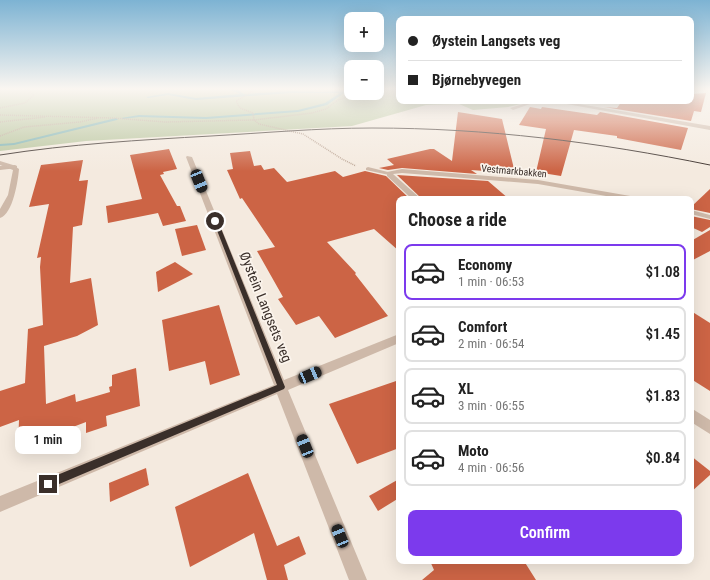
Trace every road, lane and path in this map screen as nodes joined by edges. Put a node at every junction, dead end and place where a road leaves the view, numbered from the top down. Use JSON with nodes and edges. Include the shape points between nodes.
{"nodes":[{"id":1,"x":53,"y":116,"type":"edge"},
{"id":2,"x":55,"y":116,"type":"edge"},
{"id":3,"x":253,"y":116,"type":"edge"},
{"id":4,"x":287,"y":116,"type":"edge"},
{"id":5,"x":640,"y":116,"type":"edge"},
{"id":6,"x":103,"y":118,"type":"junction"},
{"id":7,"x":254,"y":120,"type":"junction"},
{"id":8,"x":0,"y":122,"type":"edge"},
{"id":9,"x":710,"y":128,"type":"edge"},
{"id":10,"x":0,"y":136,"type":"edge"},
{"id":11,"x":190,"y":157,"type":"dead end"},
{"id":12,"x":0,"y":164,"type":"edge"},
{"id":13,"x":0,"y":168,"type":"edge"},
{"id":14,"x":16,"y":168,"type":"junction"},
{"id":15,"x":368,"y":169,"type":"joint"},
{"id":16,"x":389,"y":173,"type":"junction"},
{"id":17,"x":413,"y":196,"type":"edge"},
{"id":18,"x":619,"y":196,"type":"edge"},
{"id":19,"x":694,"y":213,"type":"edge"},
{"id":20,"x":700,"y":214,"type":"junction"},
{"id":21,"x":694,"y":215,"type":"edge"},
{"id":22,"x":0,"y":216,"type":"edge"},
{"id":23,"x":710,"y":217,"type":"edge"},
{"id":24,"x":396,"y":339,"type":"edge"},
{"id":25,"x":281,"y":387,"type":"junction"},
{"id":26,"x":694,"y":416,"type":"edge"},
{"id":27,"x":710,"y":428,"type":"edge"},
{"id":28,"x":0,"y":504,"type":"edge"},
{"id":29,"x":358,"y":580,"type":"edge"}],
"edges":[{"from":1,"to":8,"type":"path"},
{"from":2,"to":6,"type":"path"},
{"from":3,"to":7,"type":"path"},
{"from":4,"to":7,"type":"path"},
{"from":5,"to":9,"type":"street"},
{"from":6,"to":7,"type":"path","via":[[165,122]]},
{"from":6,"to":10,"type":"path","via":[[24,127]]},
{"from":7,"to":15,"type":"path","via":[[263,126],[305,134],[347,163]]},
{"from":11,"to":25,"type":"street","name":"Øystein Langsets veg"},
{"from":12,"to":14,"type":"street"},
{"from":13,"to":14,"type":"street"},
{"from":14,"to":22,"type":"street","via":[[12,195]]},
{"from":15,"to":16,"type":"street","name":"Vestmarkbakken"},
{"from":16,"to":17,"type":"street"},
{"from":16,"to":18,"type":"street","name":"Vestmarkbakken","via":[[402,171],[538,182]]},
{"from":19,"to":20,"type":"street"},
{"from":20,"to":21,"type":"street"},
{"from":20,"to":23,"type":"street"},
{"from":24,"to":25,"type":"street"},
{"from":25,"to":28,"type":"street"},
{"from":25,"to":29,"type":"street","name":"Øystein Langsets veg"},
{"from":26,"to":27,"type":"street"}]}
